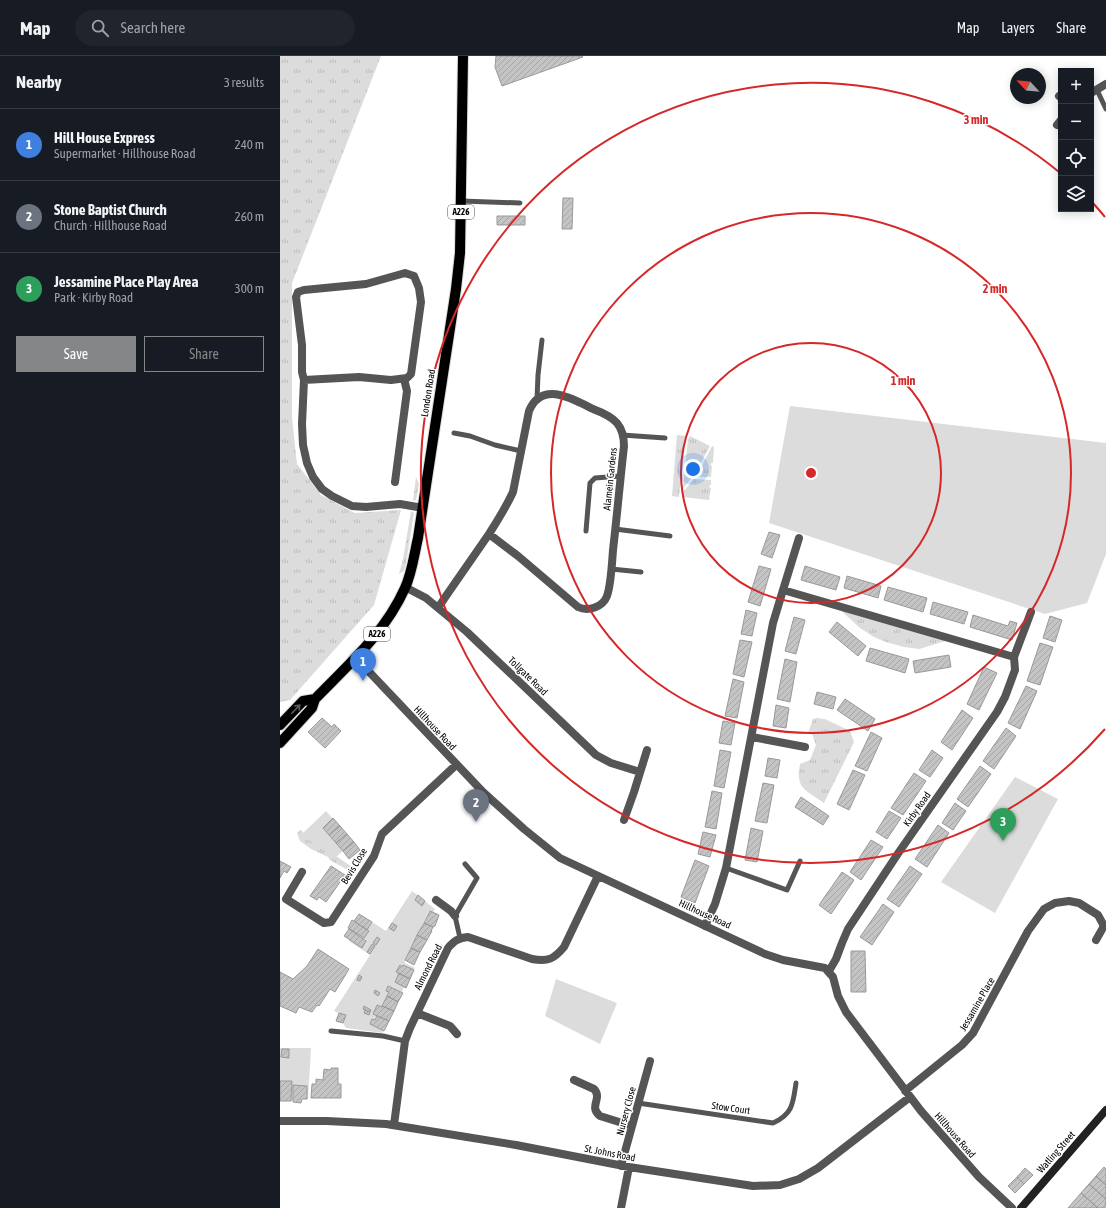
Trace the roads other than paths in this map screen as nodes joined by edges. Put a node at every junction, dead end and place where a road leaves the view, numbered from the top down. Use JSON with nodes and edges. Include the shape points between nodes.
{"nodes":[{"id":1,"x":463,"y":56,"type":"edge"},
{"id":2,"x":1106,"y":84,"type":"edge"},
{"id":3,"x":1094,"y":91,"type":"edge"},
{"id":4,"x":1106,"y":109,"type":"edge"},
{"id":5,"x":461,"y":201,"type":"junction"},
{"id":6,"x":520,"y":202,"type":"dead end"},
{"id":7,"x":542,"y":340,"type":"dead end"},
{"id":8,"x":404,"y":379,"type":"junction"},
{"id":9,"x":304,"y":380,"type":"junction"},
{"id":10,"x":537,"y":399,"type":"junction"},
{"id":11,"x":454,"y":432,"type":"dead end"},
{"id":12,"x":622,"y":435,"type":"junction"},
{"id":13,"x":665,"y":438,"type":"dead end"},
{"id":14,"x":521,"y":451,"type":"junction"},
{"id":15,"x":620,"y":476,"type":"junction"},
{"id":16,"x":395,"y":482,"type":"dead end"},
{"id":17,"x":423,"y":508,"type":"junction"},
{"id":18,"x":615,"y":529,"type":"junction"},
{"id":19,"x":586,"y":531,"type":"dead end"},
{"id":20,"x":489,"y":534,"type":"junction"},
{"id":21,"x":670,"y":536,"type":"dead end"},
{"id":22,"x":799,"y":538,"type":"dead end"},
{"id":23,"x":611,"y":569,"type":"junction"},
{"id":24,"x":641,"y":572,"type":"dead end"},
{"id":25,"x":405,"y":587,"type":"junction"},
{"id":26,"x":783,"y":590,"type":"junction"},
{"id":27,"x":438,"y":608,"type":"junction"},
{"id":28,"x":1031,"y":612,"type":"dead end"},
{"id":29,"x":1014,"y":657,"type":"junction"},
{"id":30,"x":356,"y":658,"type":"junction"},
{"id":31,"x":315,"y":699,"type":"junction"},
{"id":32,"x":282,"y":720,"type":"edge"},
{"id":33,"x":293,"y":728,"type":"junction"},
{"id":34,"x":752,"y":737,"type":"junction"},
{"id":35,"x":280,"y":741,"type":"edge"},
{"id":36,"x":805,"y":747,"type":"dead end"},
{"id":37,"x":647,"y":750,"type":"dead end"},
{"id":38,"x":456,"y":765,"type":"junction"},
{"id":39,"x":640,"y":772,"type":"junction"},
{"id":40,"x":624,"y":820,"type":"dead end"},
{"id":41,"x":800,"y":860,"type":"dead end"},
{"id":42,"x":466,"y":864,"type":"dead end"},
{"id":43,"x":726,"y":868,"type":"junction"},
{"id":44,"x":302,"y":872,"type":"dead end"},
{"id":45,"x":598,"y":876,"type":"junction"},
{"id":46,"x":436,"y":900,"type":"dead end"},
{"id":47,"x":455,"y":916,"type":"junction"},
{"id":48,"x":705,"y":926,"type":"junction"},
{"id":49,"x":460,"y":938,"type":"junction"},
{"id":50,"x":1096,"y":940,"type":"dead end"},
{"id":51,"x":829,"y":971,"type":"junction"},
{"id":52,"x":417,"y":1013,"type":"junction"},
{"id":53,"x":331,"y":1031,"type":"dead end"},
{"id":54,"x":457,"y":1034,"type":"dead end"},
{"id":55,"x":405,"y":1041,"type":"junction"},
{"id":56,"x":650,"y":1061,"type":"dead end"},
{"id":57,"x":574,"y":1080,"type":"dead end"},
{"id":58,"x":796,"y":1083,"type":"dead end"},
{"id":59,"x":908,"y":1094,"type":"junction"},
{"id":60,"x":638,"y":1104,"type":"junction"},
{"id":61,"x":1106,"y":1110,"type":"edge"},
{"id":62,"x":280,"y":1121,"type":"edge"},
{"id":63,"x":394,"y":1125,"type":"junction"},
{"id":64,"x":632,"y":1126,"type":"junction"},
{"id":65,"x":625,"y":1167,"type":"junction"},
{"id":66,"x":621,"y":1208,"type":"edge"},
{"id":67,"x":1012,"y":1208,"type":"edge"},
{"id":68,"x":1021,"y":1208,"type":"edge"}],
"edges":[{"from":1,"to":5,"type":"main road","name":"London Road","number":"A226"},
{"from":2,"to":3,"type":"street"},
{"from":3,"to":4,"type":"lane"},
{"from":5,"to":6,"type":"lane"},
{"from":5,"to":17,"type":"main road","name":"London Road","number":"A226","via":[[456,289]]},
{"from":7,"to":10,"type":"lane"},
{"from":8,"to":9,"type":"street","via":[[359,377]]},
{"from":8,"to":9,"type":"street","via":[[411,374],[421,302],[415,277],[405,273],[366,284],[298,292],[296,297]]},
{"from":8,"to":16,"type":"street","via":[[407,390]]},
{"from":9,"to":17,"type":"street","via":[[304,450],[309,470],[322,489],[336,499],[356,506],[394,504]]},
{"from":10,"to":12,"type":"street","name":"Alamein Gardens","via":[[550,394],[565,396],[613,419]]},
{"from":10,"to":14,"type":"street","via":[[529,411]]},
{"from":11,"to":14,"type":"lane"},
{"from":12,"to":13,"type":"lane"},
{"from":12,"to":15,"type":"street","name":"Alamein Gardens","via":[[624,446]]},
{"from":14,"to":20,"type":"street","via":[[513,492]]},
{"from":15,"to":18,"type":"street","name":"Alamein Gardens"},
{"from":15,"to":19,"type":"lane","via":[[595,478],[590,483]]},
{"from":17,"to":25,"type":"main road","name":"London Road","number":"A226","via":[[415,553]]},
{"from":18,"to":21,"type":"lane"},
{"from":18,"to":23,"type":"street","name":"Alamein Gardens"},
{"from":20,"to":23,"type":"street","name":"Alamein Gardens","via":[[582,609],[594,608],[606,598]]},
{"from":20,"to":27,"type":"street"},
{"from":22,"to":26,"type":"street"},
{"from":23,"to":24,"type":"lane"},
{"from":25,"to":27,"type":"street","name":"Tollgate Road"},
{"from":25,"to":30,"type":"main road","name":"London Road","number":"A226","via":[[395,609],[382,628]]},
{"from":26,"to":29,"type":"street"},
{"from":26,"to":34,"type":"street","via":[[773,623]]},
{"from":27,"to":39,"type":"street","name":"Tollgate Road","via":[[487,650],[596,755],[611,763]]},
{"from":28,"to":29,"type":"street","name":"Kirby Road"},
{"from":29,"to":51,"type":"street","name":"Kirby Road","via":[[1015,670],[995,716],[848,929]]},
{"from":30,"to":31,"type":"main road","name":"London Road","number":"A226"},
{"from":30,"to":38,"type":"street","name":"Hillhouse Road"},
{"from":32,"to":31,"type":"main road","name":"London Road","number":"A226","one_way":true,"via":[[303,701]]},
{"from":31,"to":33,"type":"main road","name":"London Road","number":"A226","via":[[312,708]]},
{"from":32,"to":33,"type":"street"},
{"from":33,"to":35,"type":"main road","name":"London Road","number":"A226"},
{"from":34,"to":36,"type":"street"},
{"from":34,"to":43,"type":"street"},
{"from":37,"to":39,"type":"street"},
{"from":38,"to":44,"type":"street","name":"Bevis Close","via":[[382,834],[374,856],[331,922],[324,922],[286,900]]},
{"from":38,"to":45,"type":"street","name":"Hillhouse Road","via":[[494,803],[549,849],[566,861]]},
{"from":39,"to":40,"type":"street"},
{"from":41,"to":43,"type":"lane","via":[[787,890]]},
{"from":42,"to":47,"type":"lane","via":[[477,878]]},
{"from":43,"to":48,"type":"street"},
{"from":45,"to":48,"type":"street","name":"Hillhouse Road"},
{"from":45,"to":49,"type":"street","via":[[564,947],[557,956],[549,960],[532,959],[476,939]]},
{"from":46,"to":47,"type":"street"},
{"from":47,"to":49,"type":"lane"},
{"from":48,"to":51,"type":"street","name":"Hillhouse Road","via":[[773,957],[820,966]]},
{"from":49,"to":52,"type":"street","name":"Almond Road","via":[[448,948]]},
{"from":50,"to":59,"type":"street","name":"Jessamine Place","via":[[1104,926],[1098,915],[1078,903],[1055,903],[1044,909],[1028,931],[973,1033]]},
{"from":51,"to":59,"type":"street","name":"Hillhouse Road","via":[[846,1012]]},
{"from":52,"to":54,"type":"street","via":[[450,1026]]},
{"from":52,"to":55,"type":"street","name":"Almond Road"},
{"from":53,"to":55,"type":"lane","via":[[383,1036]]},
{"from":55,"to":63,"type":"street","name":"Almond Road"},
{"from":56,"to":60,"type":"street","name":"Nursery Close"},
{"from":57,"to":64,"type":"street","via":[[590,1087],[598,1095],[594,1108],[596,1113],[605,1119]]},
{"from":58,"to":60,"type":"lane","name":"Stow Court","via":[[792,1107],[784,1118],[773,1123]]},
{"from":59,"to":65,"type":"street","name":"St. Johns Road","via":[[818,1168],[799,1179],[780,1185],[754,1186]]},
{"from":59,"to":67,"type":"street","name":"Hillhouse Road","via":[[979,1177]]},
{"from":60,"to":64,"type":"street","name":"Nursery Close"},
{"from":61,"to":68,"type":"main road","name":"Watling Street"},
{"from":62,"to":63,"type":"street","name":"St. Johns Road","via":[[374,1122]]},
{"from":63,"to":65,"type":"street","name":"St. Johns Road","via":[[516,1145]]},
{"from":64,"to":65,"type":"street","name":"Nursery Close"},
{"from":65,"to":66,"type":"street","name":"Nursery Close"}]}
